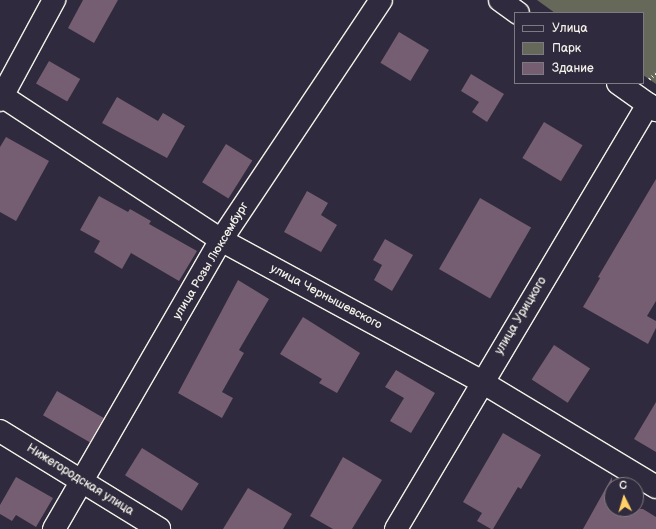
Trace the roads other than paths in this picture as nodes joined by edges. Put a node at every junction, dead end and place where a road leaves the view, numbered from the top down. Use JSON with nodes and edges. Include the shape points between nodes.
{"nodes":[{"id":1,"x":54,"y":0,"type":"edge"},
{"id":2,"x":381,"y":0,"type":"edge"},
{"id":3,"x":500,"y":0,"type":"edge"},
{"id":4,"x":517,"y":12,"type":"edge"},
{"id":5,"x":619,"y":84,"type":"edge"},
{"id":6,"x":1,"y":98,"type":"edge"},
{"id":7,"x":652,"y":107,"type":"edge"},
{"id":8,"x":221,"y":240,"type":"junction"},
{"id":9,"x":482,"y":382,"type":"junction"},
{"id":10,"x":0,"y":431,"type":"edge"},
{"id":11,"x":82,"y":480,"type":"junction"},
{"id":12,"x":656,"y":487,"type":"edge"},
{"id":13,"x":54,"y":529,"type":"edge"},
{"id":14,"x":159,"y":529,"type":"edge"},
{"id":15,"x":396,"y":529,"type":"edge"}],
"edges":[{"from":1,"to":6,"type":"street"},
{"from":2,"to":8,"type":"street","name":"улица Розы Люксембург"},
{"from":3,"to":4,"type":"street"},
{"from":5,"to":7,"type":"street"},
{"from":6,"to":8,"type":"street","name":"улица Чернышевского"},
{"from":7,"to":9,"type":"street","name":"улица Урицкого"},
{"from":8,"to":9,"type":"street","name":"улица Чернышевского"},
{"from":8,"to":11,"type":"street","name":"улица Розы Люксембург"},
{"from":9,"to":12,"type":"street","name":"улица Чернышевского"},
{"from":9,"to":15,"type":"street","name":"улица Урицкого"},
{"from":10,"to":11,"type":"street","name":"Нижегородская улица"},
{"from":11,"to":13,"type":"street","name":"улица Розы Люксембург"},
{"from":11,"to":14,"type":"street","name":"Нижегородская улица"}]}
